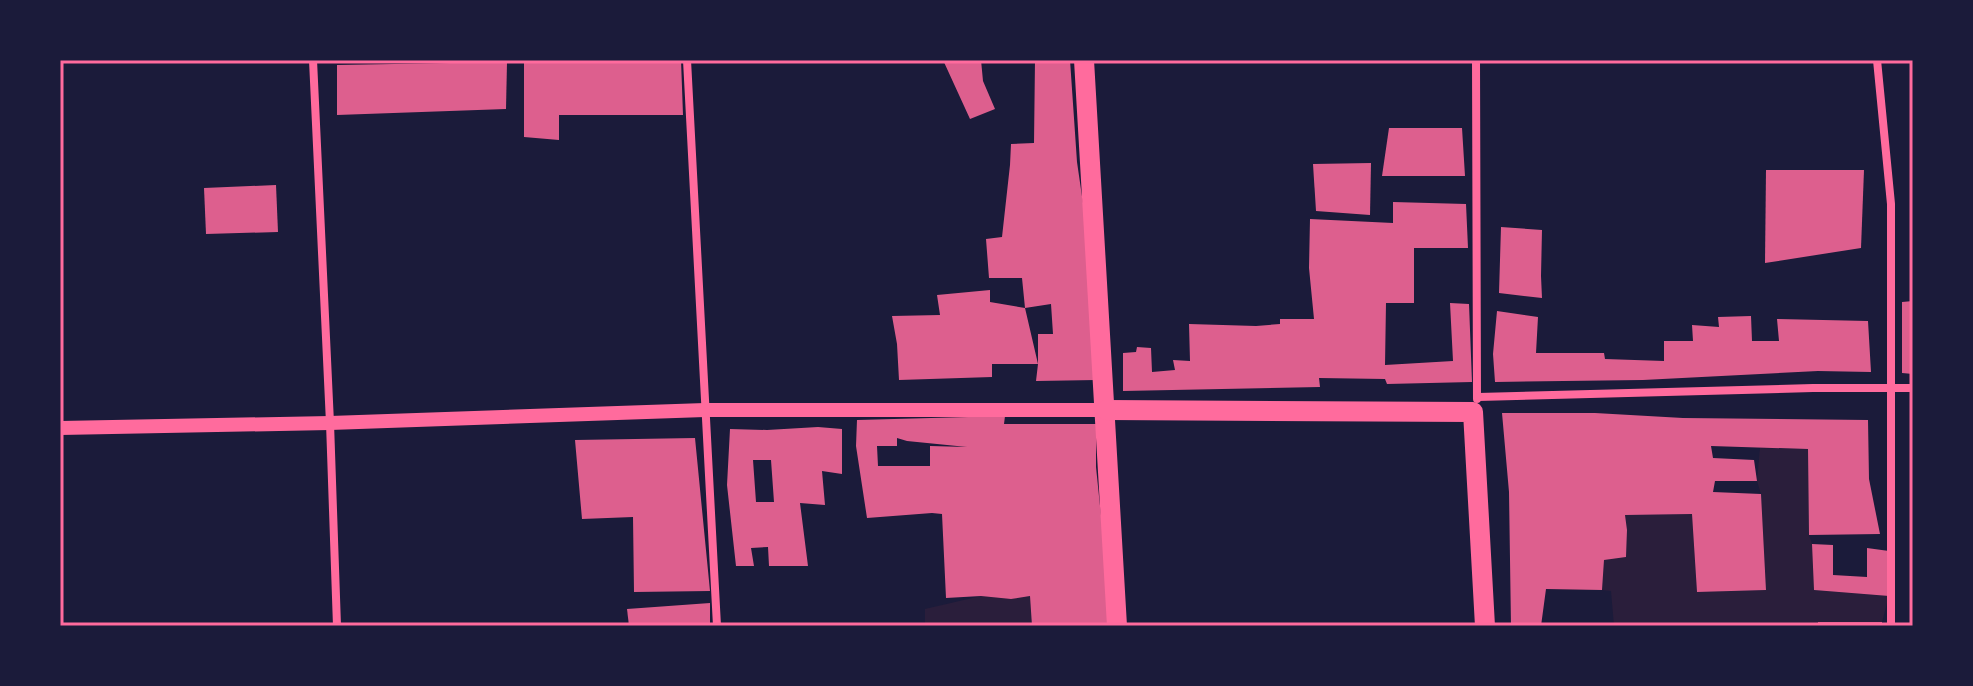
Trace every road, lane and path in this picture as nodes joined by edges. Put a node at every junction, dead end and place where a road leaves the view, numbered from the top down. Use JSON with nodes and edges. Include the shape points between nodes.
{"nodes":[{"id":1,"x":313,"y":60,"type":"edge"},
{"id":2,"x":687,"y":60,"type":"edge"},
{"id":3,"x":1084,"y":60,"type":"edge"},
{"id":4,"x":1476,"y":60,"type":"edge"},
{"id":5,"x":1877,"y":60,"type":"edge"},
{"id":6,"x":1890,"y":388,"type":"junction"},
{"id":7,"x":1913,"y":388,"type":"edge"},
{"id":8,"x":1475,"y":405,"type":"junction"},
{"id":9,"x":705,"y":410,"type":"junction"},
{"id":10,"x":1106,"y":410,"type":"junction"},
{"id":11,"x":330,"y":423,"type":"junction"},
{"id":12,"x":60,"y":428,"type":"edge"},
{"id":13,"x":337,"y":626,"type":"edge"},
{"id":14,"x":717,"y":626,"type":"edge"},
{"id":15,"x":1117,"y":626,"type":"edge"},
{"id":16,"x":1485,"y":626,"type":"edge"},
{"id":17,"x":1891,"y":626,"type":"edge"}],
"edges":[{"from":1,"to":11,"type":"street"},
{"from":2,"to":9,"type":"street"},
{"from":3,"to":10,"type":"main road"},
{"from":4,"to":8,"type":"street"},
{"from":5,"to":6,"type":"street","via":[[1891,204]]},
{"from":6,"to":7,"type":"street"},
{"from":6,"to":8,"type":"street"},
{"from":6,"to":17,"type":"street"},
{"from":8,"to":10,"type":"main road"},
{"from":8,"to":16,"type":"main road"},
{"from":9,"to":10,"type":"street"},
{"from":9,"to":11,"type":"street"},
{"from":9,"to":14,"type":"street"},
{"from":10,"to":15,"type":"main road"},
{"from":11,"to":12,"type":"street"},
{"from":11,"to":13,"type":"street"}]}
